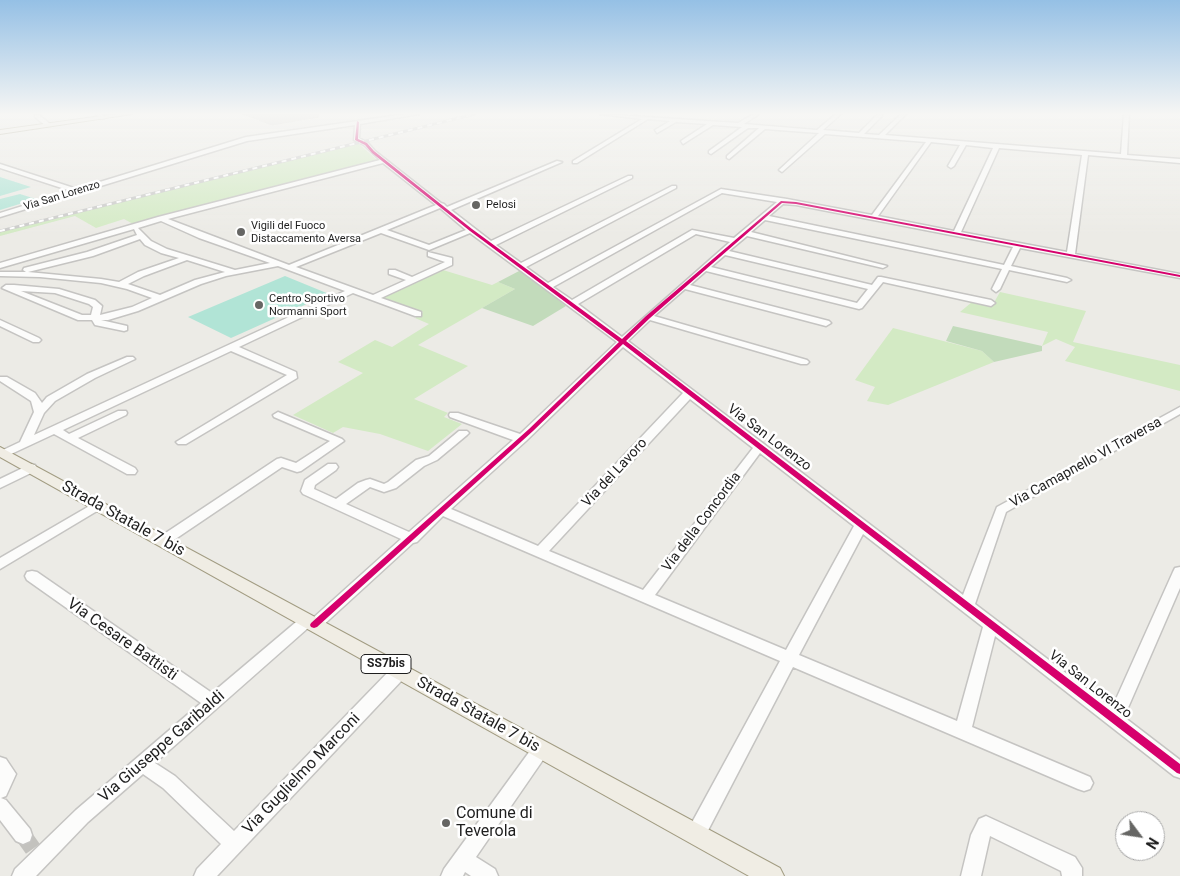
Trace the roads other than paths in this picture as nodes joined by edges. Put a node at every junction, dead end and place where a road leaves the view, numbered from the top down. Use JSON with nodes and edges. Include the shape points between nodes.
{"nodes":[{"id":1,"x":195,"y":155,"type":"edge"},
{"id":2,"x":378,"y":155,"type":"edge"},
{"id":3,"x":587,"y":155,"type":"edge"},
{"id":4,"x":797,"y":155,"type":"edge"},
{"id":5,"x":919,"y":155,"type":"edge"},
{"id":6,"x":957,"y":155,"type":"edge"},
{"id":7,"x":993,"y":155,"type":"edge"},
{"id":8,"x":1085,"y":155,"type":"edge"},
{"id":9,"x":1109,"y":155,"type":"edge"},
{"id":10,"x":1124,"y":156,"type":"joint"},
{"id":11,"x":385,"y":161,"type":"junction"},
{"id":12,"x":1180,"y":161,"type":"edge"},
{"id":13,"x":559,"y":162,"type":"dead end"},
{"id":14,"x":575,"y":162,"type":"dead end"},
{"id":15,"x":0,"y":166,"type":"edge"},
{"id":16,"x":951,"y":166,"type":"dead end"},
{"id":17,"x":782,"y":170,"type":"dead end"},
{"id":18,"x":630,"y":176,"type":"dead end"},
{"id":19,"x":674,"y":187,"type":"dead end"},
{"id":20,"x":76,"y":192,"type":"junction"},
{"id":21,"x":796,"y":202,"type":"junction"},
{"id":22,"x":445,"y":207,"type":"junction"},
{"id":23,"x":0,"y":216,"type":"edge"},
{"id":24,"x":764,"y":217,"type":"junction"},
{"id":25,"x":874,"y":217,"type":"junction"},
{"id":26,"x":161,"y":219,"type":"junction"},
{"id":27,"x":135,"y":226,"type":"junction"},
{"id":28,"x":381,"y":230,"type":"junction"},
{"id":29,"x":471,"y":230,"type":"junction"},
{"id":30,"x":745,"y":233,"type":"junction"},
{"id":31,"x":956,"y":233,"type":"junction"},
{"id":32,"x":141,"y":236,"type":"junction"},
{"id":33,"x":736,"y":241,"type":"junction"},
{"id":34,"x":491,"y":244,"type":"junction"},
{"id":35,"x":1018,"y":244,"type":"junction"},
{"id":36,"x":723,"y":252,"type":"junction"},
{"id":37,"x":431,"y":254,"type":"dead end"},
{"id":38,"x":1071,"y":254,"type":"junction"},
{"id":39,"x":184,"y":259,"type":"junction"},
{"id":40,"x":278,"y":264,"type":"junction"},
{"id":41,"x":0,"y":266,"type":"edge"},
{"id":42,"x":522,"y":266,"type":"junction"},
{"id":43,"x":883,"y":266,"type":"dead end"},
{"id":44,"x":1007,"y":267,"type":"junction"},
{"id":45,"x":288,"y":268,"type":"junction"},
{"id":46,"x":705,"y":268,"type":"junction"},
{"id":47,"x":236,"y":272,"type":"junction"},
{"id":48,"x":392,"y":272,"type":"dead end"},
{"id":49,"x":10,"y":273,"type":"junction"},
{"id":50,"x":0,"y":274,"type":"edge"},
{"id":51,"x":1180,"y":276,"type":"edge"},
{"id":52,"x":413,"y":280,"type":"junction"},
{"id":53,"x":1067,"y":280,"type":"dead end"},
{"id":54,"x":120,"y":285,"type":"junction"},
{"id":55,"x":548,"y":286,"type":"junction"},
{"id":56,"x":683,"y":286,"type":"junction"},
{"id":57,"x":3,"y":288,"type":"edge"},
{"id":58,"x":873,"y":288,"type":"junction"},
{"id":59,"x":996,"y":289,"type":"dead end"},
{"id":60,"x":354,"y":290,"type":"junction"},
{"id":61,"x":159,"y":298,"type":"junction"},
{"id":62,"x":374,"y":298,"type":"junction"},
{"id":63,"x":991,"y":303,"type":"dead end"},
{"id":64,"x":572,"y":304,"type":"junction"},
{"id":65,"x":418,"y":314,"type":"dead end"},
{"id":66,"x":648,"y":317,"type":"junction"},
{"id":67,"x":95,"y":318,"type":"junction"},
{"id":68,"x":0,"y":323,"type":"edge"},
{"id":69,"x":826,"y":323,"type":"dead end"},
{"id":70,"x":124,"y":328,"type":"dead end"},
{"id":71,"x":36,"y":340,"type":"dead end"},
{"id":72,"x":623,"y":342,"type":"junction"},
{"id":73,"x":230,"y":347,"type":"junction"},
{"id":74,"x":130,"y":359,"type":"dead end"},
{"id":75,"x":804,"y":362,"type":"dead end"},
{"id":76,"x":3,"y":379,"type":"dead end"},
{"id":77,"x":689,"y":394,"type":"junction"},
{"id":78,"x":1180,"y":410,"type":"edge"},
{"id":79,"x":39,"y":412,"type":"junction"},
{"id":80,"x":122,"y":413,"type":"dead end"},
{"id":81,"x":278,"y":415,"type":"dead end"},
{"id":82,"x":454,"y":415,"type":"dead end"},
{"id":83,"x":54,"y":430,"type":"junction"},
{"id":84,"x":463,"y":433,"type":"dead end"},
{"id":85,"x":69,"y":438,"type":"junction"},
{"id":86,"x":522,"y":439,"type":"junction"},
{"id":87,"x":182,"y":442,"type":"dead end"},
{"id":88,"x":24,"y":445,"type":"junction"},
{"id":89,"x":759,"y":447,"type":"junction"},
{"id":90,"x":2,"y":452,"type":"edge"},
{"id":91,"x":332,"y":467,"type":"dead end"},
{"id":92,"x":31,"y":468,"type":"junction"},
{"id":93,"x":131,"y":471,"type":"dead end"},
{"id":94,"x":0,"y":484,"type":"edge"},
{"id":95,"x":98,"y":505,"type":"junction"},
{"id":96,"x":337,"y":505,"type":"junction"},
{"id":97,"x":443,"y":511,"type":"junction"},
{"id":98,"x":861,"y":525,"type":"junction"},
{"id":99,"x":412,"y":538,"type":"junction"},
{"id":100,"x":163,"y":542,"type":"junction"},
{"id":101,"x":540,"y":552,"type":"junction"},
{"id":102,"x":0,"y":564,"type":"edge"},
{"id":103,"x":1180,"y":572,"type":"edge"},
{"id":104,"x":32,"y":576,"type":"dead end"},
{"id":105,"x":644,"y":596,"type":"junction"},
{"id":106,"x":966,"y":605,"type":"junction"},
{"id":107,"x":310,"y":623,"type":"junction"},
{"id":108,"x":992,"y":624,"type":"junction"},
{"id":109,"x":790,"y":658,"type":"junction"},
{"id":110,"x":399,"y":672,"type":"junction"},
{"id":111,"x":213,"y":703,"type":"junction"},
{"id":112,"x":1115,"y":720,"type":"junction"},
{"id":113,"x":962,"y":732,"type":"junction"},
{"id":114,"x":541,"y":749,"type":"junction"},
{"id":115,"x":142,"y":764,"type":"junction"},
{"id":116,"x":0,"y":765,"type":"edge"},
{"id":117,"x":1180,"y":770,"type":"edge"},
{"id":118,"x":1084,"y":783,"type":"dead end"},
{"id":119,"x":0,"y":790,"type":"edge"},
{"id":120,"x":0,"y":806,"type":"edge"},
{"id":121,"x":696,"y":834,"type":"junction"},
{"id":122,"x":235,"y":844,"type":"junction"},
{"id":123,"x":32,"y":847,"type":"junction"},
{"id":124,"x":463,"y":859,"type":"junction"},
{"id":125,"x":22,"y":876,"type":"edge"},
{"id":126,"x":204,"y":876,"type":"edge"},
{"id":127,"x":450,"y":876,"type":"edge"},
{"id":128,"x":488,"y":876,"type":"edge"},
{"id":129,"x":772,"y":876,"type":"edge"},
{"id":130,"x":971,"y":876,"type":"edge"},
{"id":131,"x":1072,"y":876,"type":"edge"}],
"edges":[{"from":1,"to":20,"type":"street","name":"Via San Lorenzo"},
{"from":2,"to":11,"type":"street","name":"Via San Lorenzo"},
{"from":3,"to":14,"type":"street"},
{"from":4,"to":17,"type":"street"},
{"from":5,"to":25,"type":"street"},
{"from":6,"to":16,"type":"street"},
{"from":7,"to":31,"type":"street"},
{"from":8,"to":38,"type":"street"},
{"from":9,"to":10,"type":"street"},
{"from":10,"to":12,"type":"street"},
{"from":11,"to":22,"type":"street","name":"Via San Lorenzo"},
{"from":11,"to":26,"type":"street"},
{"from":13,"to":22,"type":"street"},
{"from":15,"to":20,"type":"street"},
{"from":18,"to":34,"type":"street"},
{"from":19,"to":42,"type":"street"},
{"from":20,"to":23,"type":"street","name":"Via San Lorenzo"},
{"from":21,"to":24,"type":"street","name":"Via Giuseppe Garibaldi","via":[[781,202]]},
{"from":21,"to":25,"type":"street"},
{"from":21,"to":55,"type":"street","via":[[721,191]]},
{"from":22,"to":28,"type":"street"},
{"from":22,"to":29,"type":"street","name":"Via San Lorenzo"},
{"from":24,"to":30,"type":"street","name":"Via Giuseppe Garibaldi"},
{"from":24,"to":44,"type":"street"},
{"from":25,"to":31,"type":"street"},
{"from":26,"to":27,"type":"street"},
{"from":26,"to":40,"type":"street"},
{"from":27,"to":32,"type":"street"},
{"from":27,"to":41,"type":"street"},
{"from":28,"to":29,"type":"street","via":[[430,248]]},
{"from":28,"to":45,"type":"street"},
{"from":29,"to":34,"type":"street","name":"Via San Lorenzo"},
{"from":30,"to":33,"type":"street","name":"Via Giuseppe Garibaldi"},
{"from":30,"to":43,"type":"street"},
{"from":31,"to":35,"type":"street"},
{"from":32,"to":39,"type":"street","via":[[148,243]]},
{"from":32,"to":49,"type":"street","via":[[62,262]]},
{"from":33,"to":36,"type":"street","name":"Via Giuseppe Garibaldi"},
{"from":33,"to":64,"type":"street","via":[[695,232]]},
{"from":34,"to":42,"type":"street","name":"Via San Lorenzo"},
{"from":35,"to":38,"type":"street"},
{"from":35,"to":44,"type":"street"},
{"from":36,"to":46,"type":"street","name":"Via Giuseppe Garibaldi"},
{"from":36,"to":58,"type":"street"},
{"from":37,"to":52,"type":"street","via":[[449,260],[449,263]]},
{"from":38,"to":51,"type":"street"},
{"from":39,"to":47,"type":"street"},
{"from":39,"to":54,"type":"street"},
{"from":40,"to":45,"type":"street"},
{"from":40,"to":47,"type":"street"},
{"from":42,"to":55,"type":"street","name":"Via San Lorenzo"},
{"from":44,"to":53,"type":"street"},
{"from":44,"to":59,"type":"street"},
{"from":45,"to":60,"type":"street"},
{"from":46,"to":56,"type":"street","name":"Via Giuseppe Garibaldi"},
{"from":46,"to":58,"type":"street","via":[[859,306]]},
{"from":47,"to":61,"type":"street","via":[[198,282]]},
{"from":48,"to":52,"type":"street"},
{"from":49,"to":50,"type":"street"},
{"from":49,"to":54,"type":"street","via":[[74,277]]},
{"from":52,"to":62,"type":"street"},
{"from":54,"to":61,"type":"street"},
{"from":55,"to":64,"type":"street","name":"Via San Lorenzo"},
{"from":56,"to":66,"type":"street","name":"Via Giuseppe Garibaldi"},
{"from":56,"to":69,"type":"street"},
{"from":57,"to":67,"type":"street","via":[[81,318]]},
{"from":57,"to":67,"type":"street","via":[[56,291],[92,302],[98,306]]},
{"from":58,"to":63,"type":"street","via":[[881,279]]},
{"from":60,"to":62,"type":"street"},
{"from":60,"to":73,"type":"street"},
{"from":61,"to":67,"type":"street","via":[[119,315]]},
{"from":62,"to":65,"type":"street"},
{"from":64,"to":72,"type":"street","name":"Via San Lorenzo"},
{"from":66,"to":72,"type":"street","name":"Via Giuseppe Garibaldi"},
{"from":66,"to":75,"type":"street"},
{"from":67,"to":70,"type":"street","via":[[98,323]]},
{"from":68,"to":71,"type":"street"},
{"from":72,"to":77,"type":"street","name":"Via San Lorenzo"},
{"from":72,"to":86,"type":"street","name":"Via Giuseppe Garibaldi"},
{"from":73,"to":83,"type":"street"},
{"from":73,"to":87,"type":"street","via":[[292,374],[292,378]]},
{"from":74,"to":79,"type":"street","via":[[66,389]]},
{"from":76,"to":79,"type":"street","via":[[31,395]]},
{"from":77,"to":89,"type":"street","name":"Via San Lorenzo"},
{"from":77,"to":101,"type":"street","name":"Via del Lavoro"},
{"from":78,"to":106,"type":"street","name":"Via Camapnello VI Traversa","via":[[1001,510]]},
{"from":79,"to":88,"type":"street"},
{"from":80,"to":85,"type":"street"},
{"from":81,"to":100,"type":"street","via":[[338,441],[297,468],[281,462]]},
{"from":82,"to":86,"type":"street"},
{"from":83,"to":85,"type":"street"},
{"from":83,"to":88,"type":"street"},
{"from":84,"to":96,"type":"street","via":[[434,458],[420,463],[392,485],[384,488],[370,483]]},
{"from":85,"to":93,"type":"street"},
{"from":86,"to":97,"type":"street","name":"Via Giuseppe Garibaldi"},
{"from":88,"to":90,"type":"street"},
{"from":89,"to":98,"type":"street","name":"Via San Lorenzo"},
{"from":89,"to":105,"type":"street","name":"Via della Concordia"},
{"from":90,"to":92,"type":"main road","name":"Strada Statale 7 bis","number":"SS7bis"},
{"from":91,"to":96,"type":"street","via":[[309,483],[307,491]]},
{"from":92,"to":94,"type":"street"},
{"from":92,"to":95,"type":"main road","name":"Strada Statale 7 bis","number":"SS7bis"},
{"from":95,"to":100,"type":"main road","name":"Strada Statale 7 bis","number":"SS7bis"},
{"from":95,"to":102,"type":"street"},
{"from":96,"to":99,"type":"street"},
{"from":97,"to":99,"type":"street","name":"Via Giuseppe Garibaldi"},
{"from":97,"to":101,"type":"street"},
{"from":98,"to":106,"type":"street","name":"Via San Lorenzo"},
{"from":98,"to":109,"type":"street"},
{"from":99,"to":107,"type":"street","name":"Via Giuseppe Garibaldi"},
{"from":100,"to":107,"type":"main road","name":"Strada Statale 7 bis","number":"SS7bis"},
{"from":101,"to":105,"type":"street"},
{"from":103,"to":112,"type":"street"},
{"from":104,"to":111,"type":"street","name":"Via Cesare Battisti"},
{"from":105,"to":109,"type":"street"},
{"from":106,"to":108,"type":"street","name":"Via San Lorenzo"},
{"from":107,"to":110,"type":"main road","name":"Strada Statale 7 bis","number":"SS7bis"},
{"from":107,"to":111,"type":"street","name":"Via Giuseppe Garibaldi"},
{"from":108,"to":112,"type":"street","name":"Via San Lorenzo"},
{"from":108,"to":113,"type":"street"},
{"from":109,"to":113,"type":"street"},
{"from":109,"to":121,"type":"street"},
{"from":110,"to":114,"type":"main road","name":"Strada Statale 7 bis","number":"SS7bis"},
{"from":110,"to":122,"type":"street","name":"Via Guglielmo Marconi"},
{"from":111,"to":115,"type":"street","name":"Via Giuseppe Garibaldi"},
{"from":112,"to":117,"type":"street","name":"Via San Lorenzo"},
{"from":113,"to":118,"type":"street"},
{"from":114,"to":121,"type":"main road","name":"Strada Statale 7 bis","number":"SS7bis"},
{"from":114,"to":124,"type":"street"},
{"from":115,"to":122,"type":"street","via":[[169,782]]},
{"from":115,"to":123,"type":"street","name":"Via Giuseppe Garibaldi","via":[[82,816]]},
{"from":116,"to":119,"type":"street","via":[[7,774]]},
{"from":120,"to":123,"type":"street"},
{"from":121,"to":129,"type":"main road","name":"Strada Statale 7 bis","number":"SS7bis"},
{"from":122,"to":126,"type":"street","name":"Via Guglielmo Marconi"},
{"from":123,"to":125,"type":"street","name":"Via Giuseppe Garibaldi"},
{"from":124,"to":127,"type":"street"},
{"from":124,"to":128,"type":"street"},
{"from":130,"to":131,"type":"street","via":[[980,835],[986,825],[1068,864],[1072,868]]}]}
